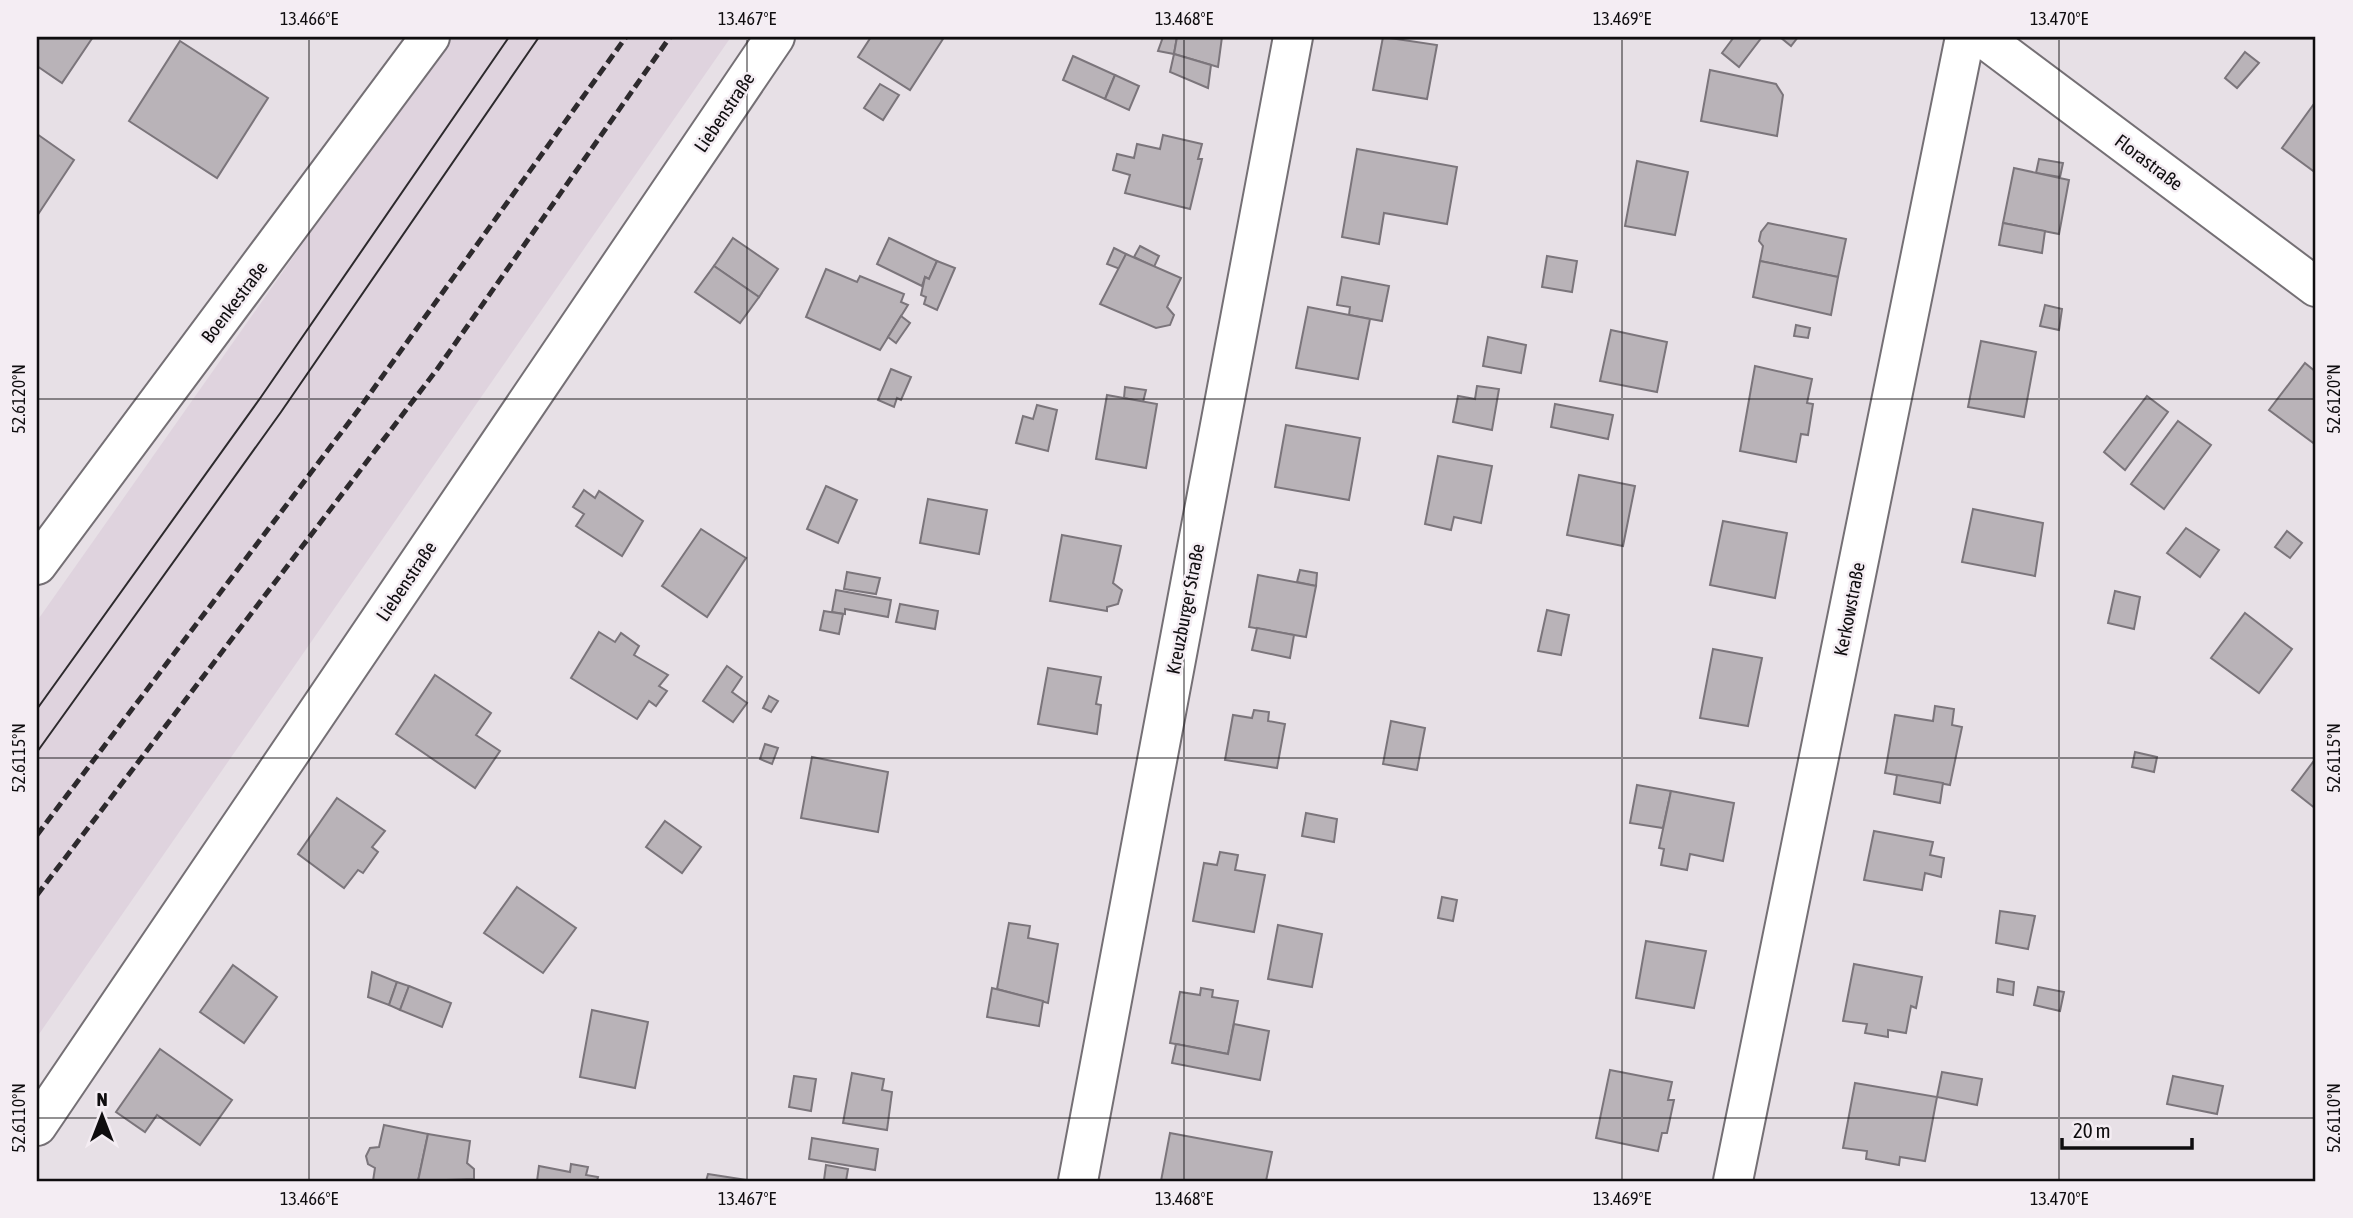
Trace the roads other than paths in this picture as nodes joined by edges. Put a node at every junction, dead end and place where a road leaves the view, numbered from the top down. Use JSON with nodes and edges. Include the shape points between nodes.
{"nodes":[{"id":1,"x":430,"y":37,"type":"edge"},
{"id":2,"x":775,"y":37,"type":"edge"},
{"id":3,"x":1293,"y":37,"type":"edge"},
{"id":4,"x":1965,"y":37,"type":"edge"},
{"id":5,"x":1982,"y":37,"type":"edge"},
{"id":6,"x":2316,"y":287,"type":"edge"},
{"id":7,"x":37,"y":565,"type":"edge"},
{"id":8,"x":37,"y":1126,"type":"edge"},
{"id":9,"x":1078,"y":1181,"type":"edge"},
{"id":10,"x":1733,"y":1181,"type":"edge"}],
"edges":[{"from":1,"to":7,"type":"street","name":"Boenkestraße"},
{"from":2,"to":8,"type":"street","name":"Liebenstraße"},
{"from":3,"to":9,"type":"street","name":"Kreuzburger Straße"},
{"from":4,"to":10,"type":"street","name":"Kerkowstraße"},
{"from":5,"to":6,"type":"street","name":"Florastraße"}]}
